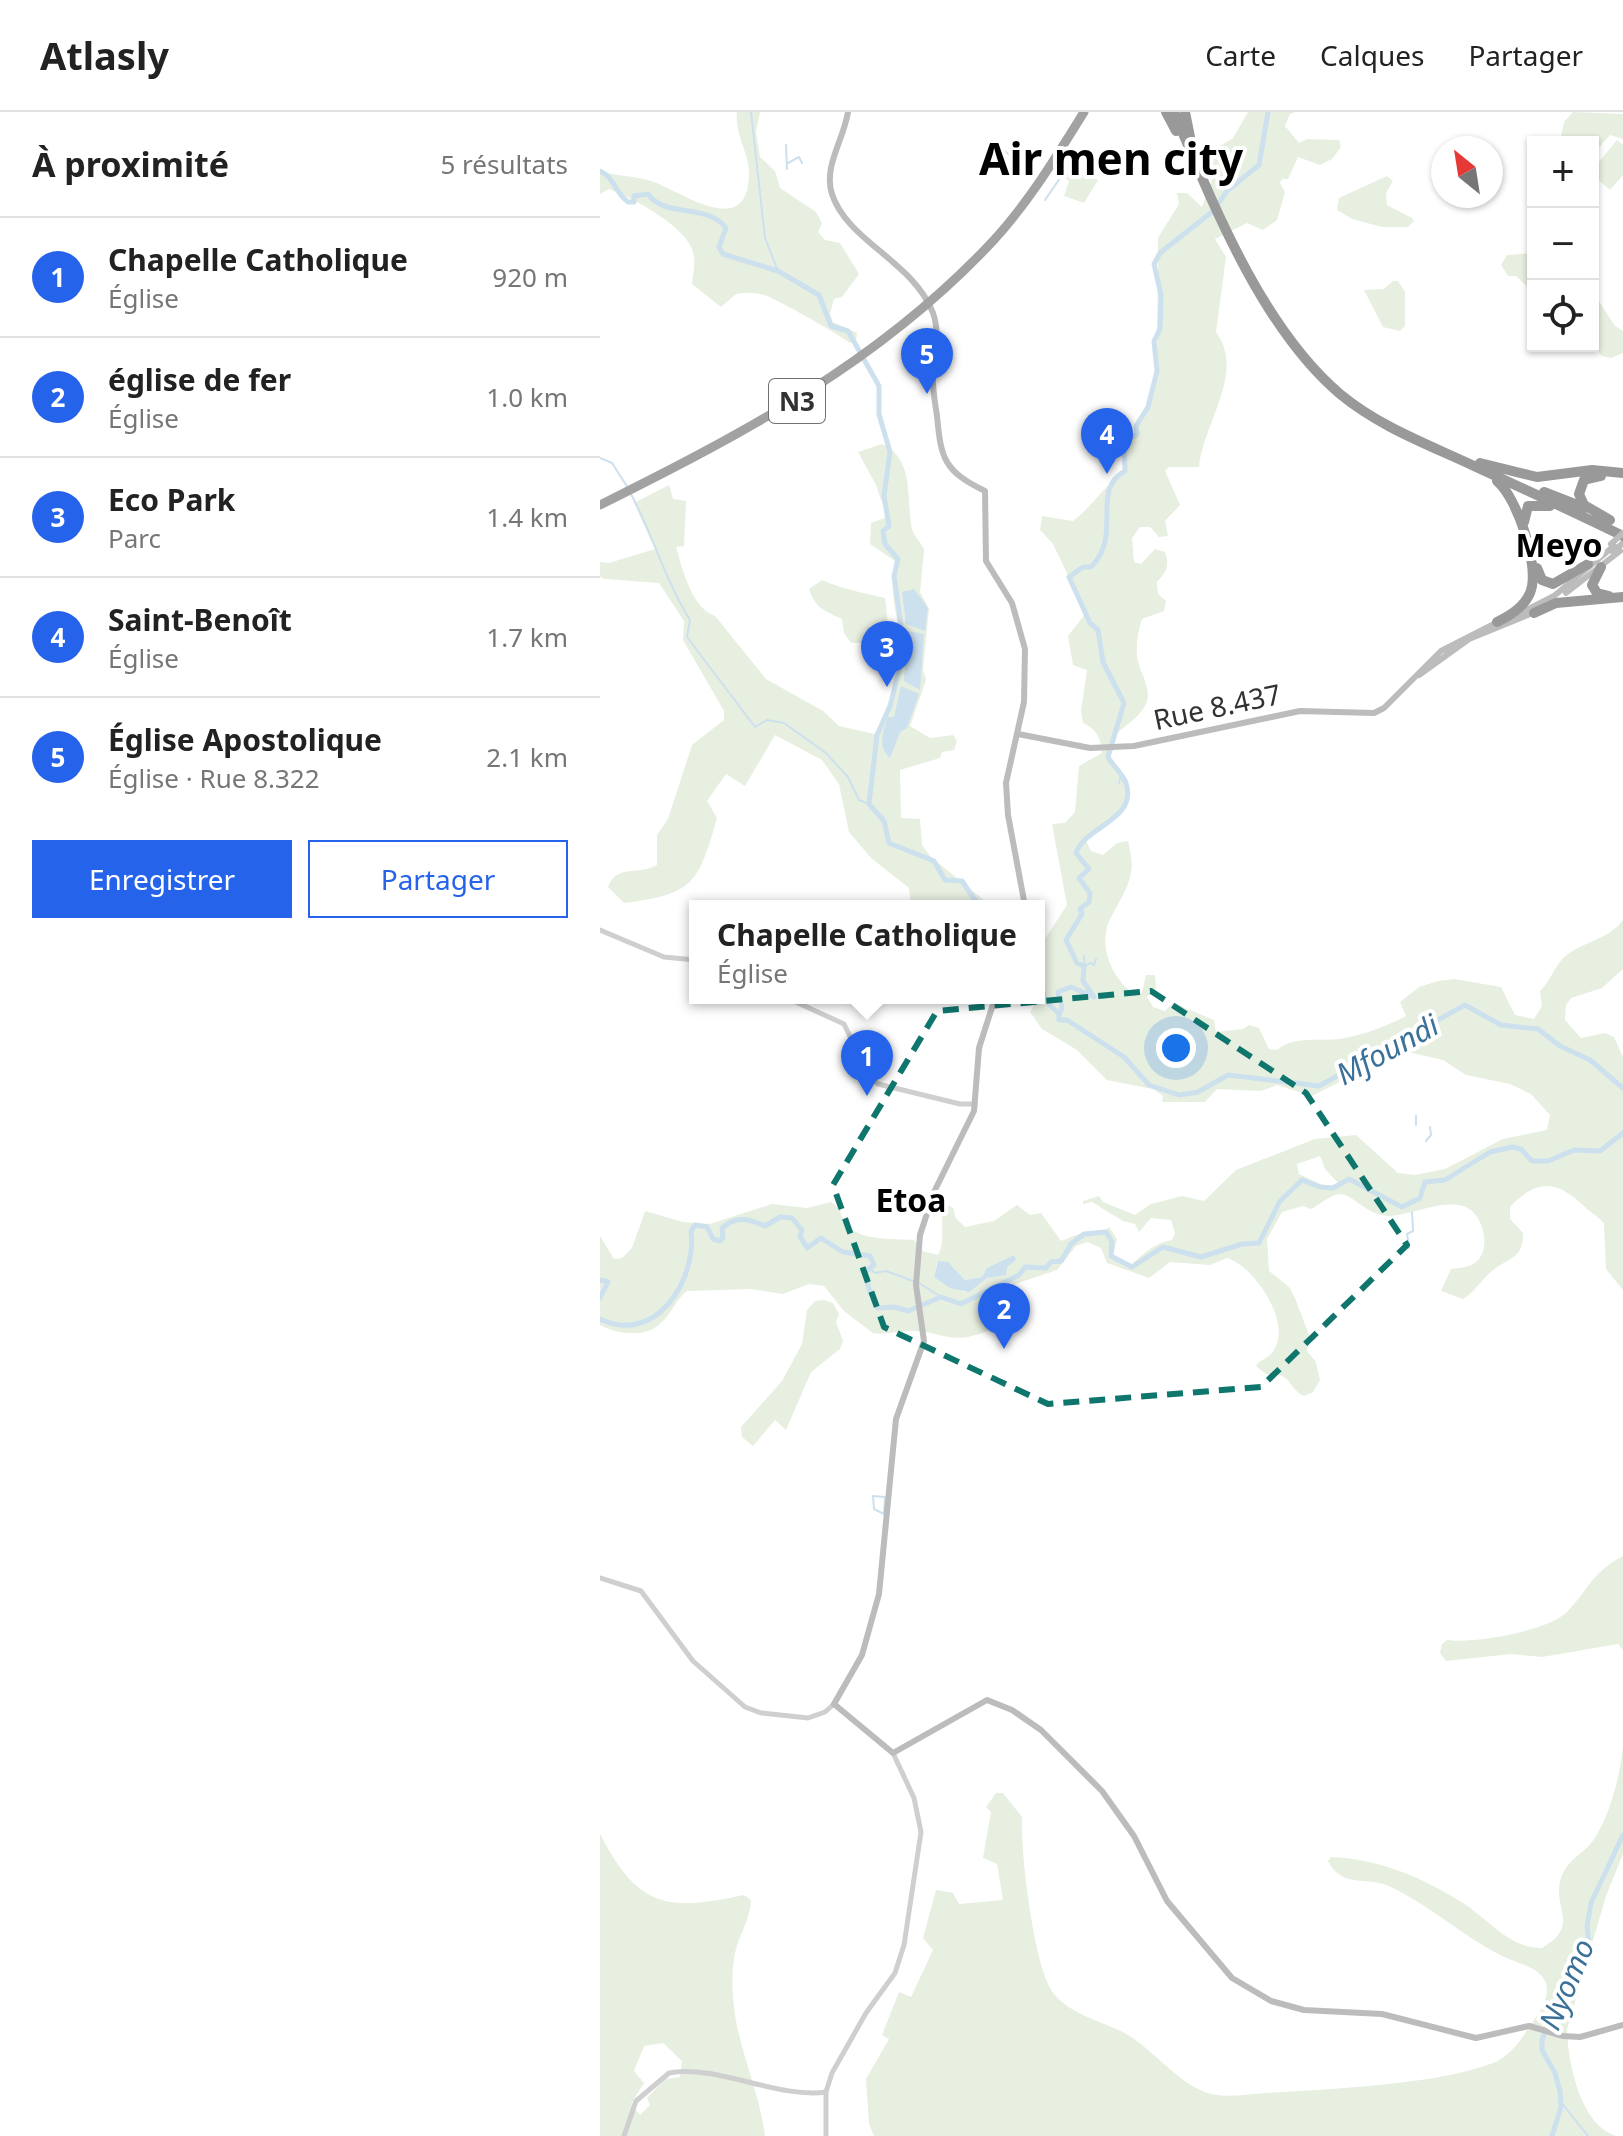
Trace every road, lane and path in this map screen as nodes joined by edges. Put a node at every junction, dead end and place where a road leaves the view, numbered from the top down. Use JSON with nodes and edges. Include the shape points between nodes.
{"nodes":[{"id":1,"x":848,"y":112,"type":"edge"},
{"id":2,"x":1086,"y":112,"type":"edge"},
{"id":3,"x":1166,"y":112,"type":"edge"},
{"id":4,"x":1176,"y":112,"type":"edge"},
{"id":5,"x":1185,"y":112,"type":"edge"},
{"id":6,"x":1194,"y":152,"type":"junction"},
{"id":7,"x":1200,"y":179,"type":"junction"},
{"id":8,"x":1211,"y":195,"type":"junction"},
{"id":9,"x":927,"y":302,"type":"junction"},
{"id":10,"x":1476,"y":464,"type":"junction"},
{"id":11,"x":1623,"y":473,"type":"edge"},
{"id":12,"x":1623,"y":479,"type":"edge"},
{"id":13,"x":1510,"y":483,"type":"junction"},
{"id":14,"x":1544,"y":492,"type":"junction"},
{"id":15,"x":600,"y":505,"type":"edge"},
{"id":16,"x":1556,"y":509,"type":"junction"},
{"id":17,"x":1610,"y":520,"type":"junction"},
{"id":18,"x":1621,"y":540,"type":"edge"},
{"id":19,"x":1588,"y":564,"type":"junction"},
{"id":20,"x":1601,"y":567,"type":"junction"},
{"id":21,"x":1566,"y":593,"type":"junction"},
{"id":22,"x":1623,"y":595,"type":"edge"},
{"id":23,"x":1534,"y":613,"type":"junction"},
{"id":24,"x":1514,"y":616,"type":"junction"},
{"id":25,"x":1497,"y":622,"type":"junction"},
{"id":26,"x":1412,"y":678,"type":"junction"},
{"id":27,"x":1018,"y":734,"type":"junction"},
{"id":28,"x":1024,"y":900,"type":"edge"},
{"id":29,"x":600,"y":930,"type":"edge"},
{"id":30,"x":689,"y":959,"type":"edge"},
{"id":31,"x":800,"y":1004,"type":"edge"},
{"id":32,"x":993,"y":1004,"type":"edge"},
{"id":33,"x":975,"y":1104,"type":"junction"},
{"id":34,"x":600,"y":1578,"type":"edge"},
{"id":35,"x":834,"y":1704,"type":"junction"},
{"id":36,"x":893,"y":1753,"type":"junction"},
{"id":37,"x":1623,"y":2025,"type":"edge"},
{"id":38,"x":826,"y":2092,"type":"junction"},
{"id":39,"x":624,"y":2136,"type":"edge"},
{"id":40,"x":826,"y":2136,"type":"edge"}],
"edges":[{"from":1,"to":9,"type":"main road","via":[[830,173],[833,198],[853,226],[900,265]]},
{"from":2,"to":9,"type":"highway","number":"N3","via":[[1019,210]]},
{"from":3,"to":7,"type":"highway"},
{"from":4,"to":6,"type":"highway"},
{"from":4,"to":7,"type":"highway"},
{"from":5,"to":6,"type":"highway"},
{"from":6,"to":8,"type":"highway"},
{"from":7,"to":8,"type":"highway"},
{"from":8,"to":10,"type":"highway","via":[[1295,338],[1330,378],[1388,420]]},
{"from":9,"to":15,"type":"highway","number":"N3","via":[[819,388]]},
{"from":9,"to":27,"type":"main road","via":[[935,323],[938,444],[954,474],[985,491],[986,561],[1012,603],[1025,649],[1026,692]]},
{"from":10,"to":11,"type":"highway","via":[[1529,476]]},
{"from":10,"to":13,"type":"highway"},
{"from":10,"to":14,"type":"highway"},
{"from":10,"to":25,"type":"highway","via":[[1510,493],[1533,570],[1524,603]]},
{"from":12,"to":17,"type":"highway","via":[[1596,476],[1580,485],[1581,502]]},
{"from":13,"to":16,"type":"highway"},
{"from":13,"to":18,"type":"highway"},
{"from":14,"to":17,"type":"highway"},
{"from":14,"to":18,"type":"highway"},
{"from":16,"to":18,"type":"highway"},
{"from":16,"to":19,"type":"highway","via":[[1535,504],[1523,514],[1540,577],[1558,584]]},
{"from":17,"to":18,"type":"highway"},
{"from":18,"to":19,"type":"main road"},
{"from":18,"to":20,"type":"main road"},
{"from":18,"to":21,"type":"main road","name":"Rue 8.437"},
{"from":18,"to":24,"type":"main road","name":"Rue 8.437","via":[[1568,586]]},
{"from":19,"to":24,"type":"main road"},
{"from":20,"to":21,"type":"main road"},
{"from":20,"to":22,"type":"highway","via":[[1594,589],[1604,596]]},
{"from":21,"to":23,"type":"main road","name":"Rue 8.437"},
{"from":22,"to":23,"type":"highway","via":[[1556,603]]},
{"from":23,"to":26,"type":"main road","name":"Rue 8.437","via":[[1469,639]]},
{"from":24,"to":25,"type":"main road","name":"Rue 8.437"},
{"from":25,"to":26,"type":"main road","name":"Rue 8.437","via":[[1449,645]]},
{"from":26,"to":27,"type":"main road","name":"Rue 8.437","via":[[1374,713],[1300,711],[1155,743],[1110,747]]},
{"from":27,"to":28,"type":"main road","via":[[1006,783]]},
{"from":29,"to":30,"type":"street","via":[[664,957]]},
{"from":31,"to":33,"type":"street","via":[[844,1024],[878,1084]]},
{"from":32,"to":33,"type":"main road","via":[[979,1048]]},
{"from":33,"to":35,"type":"main road","via":[[925,1217],[917,1258],[924,1341],[896,1419],[875,1614],[862,1655]]},
{"from":34,"to":35,"type":"street","via":[[641,1591],[693,1661],[745,1707],[808,1718]]},
{"from":35,"to":36,"type":"main road"},
{"from":36,"to":37,"type":"main road","via":[[987,1700],[1022,1717],[1109,1799],[1167,1901],[1232,1978],[1278,2005],[1382,2014],[1476,2038],[1529,2026],[1580,2037]]},
{"from":36,"to":38,"type":"street","via":[[911,1791],[921,1832],[904,1945],[895,1973],[850,2039]]},
{"from":38,"to":39,"type":"street","via":[[669,2073],[636,2101]]},
{"from":38,"to":40,"type":"street"}]}
